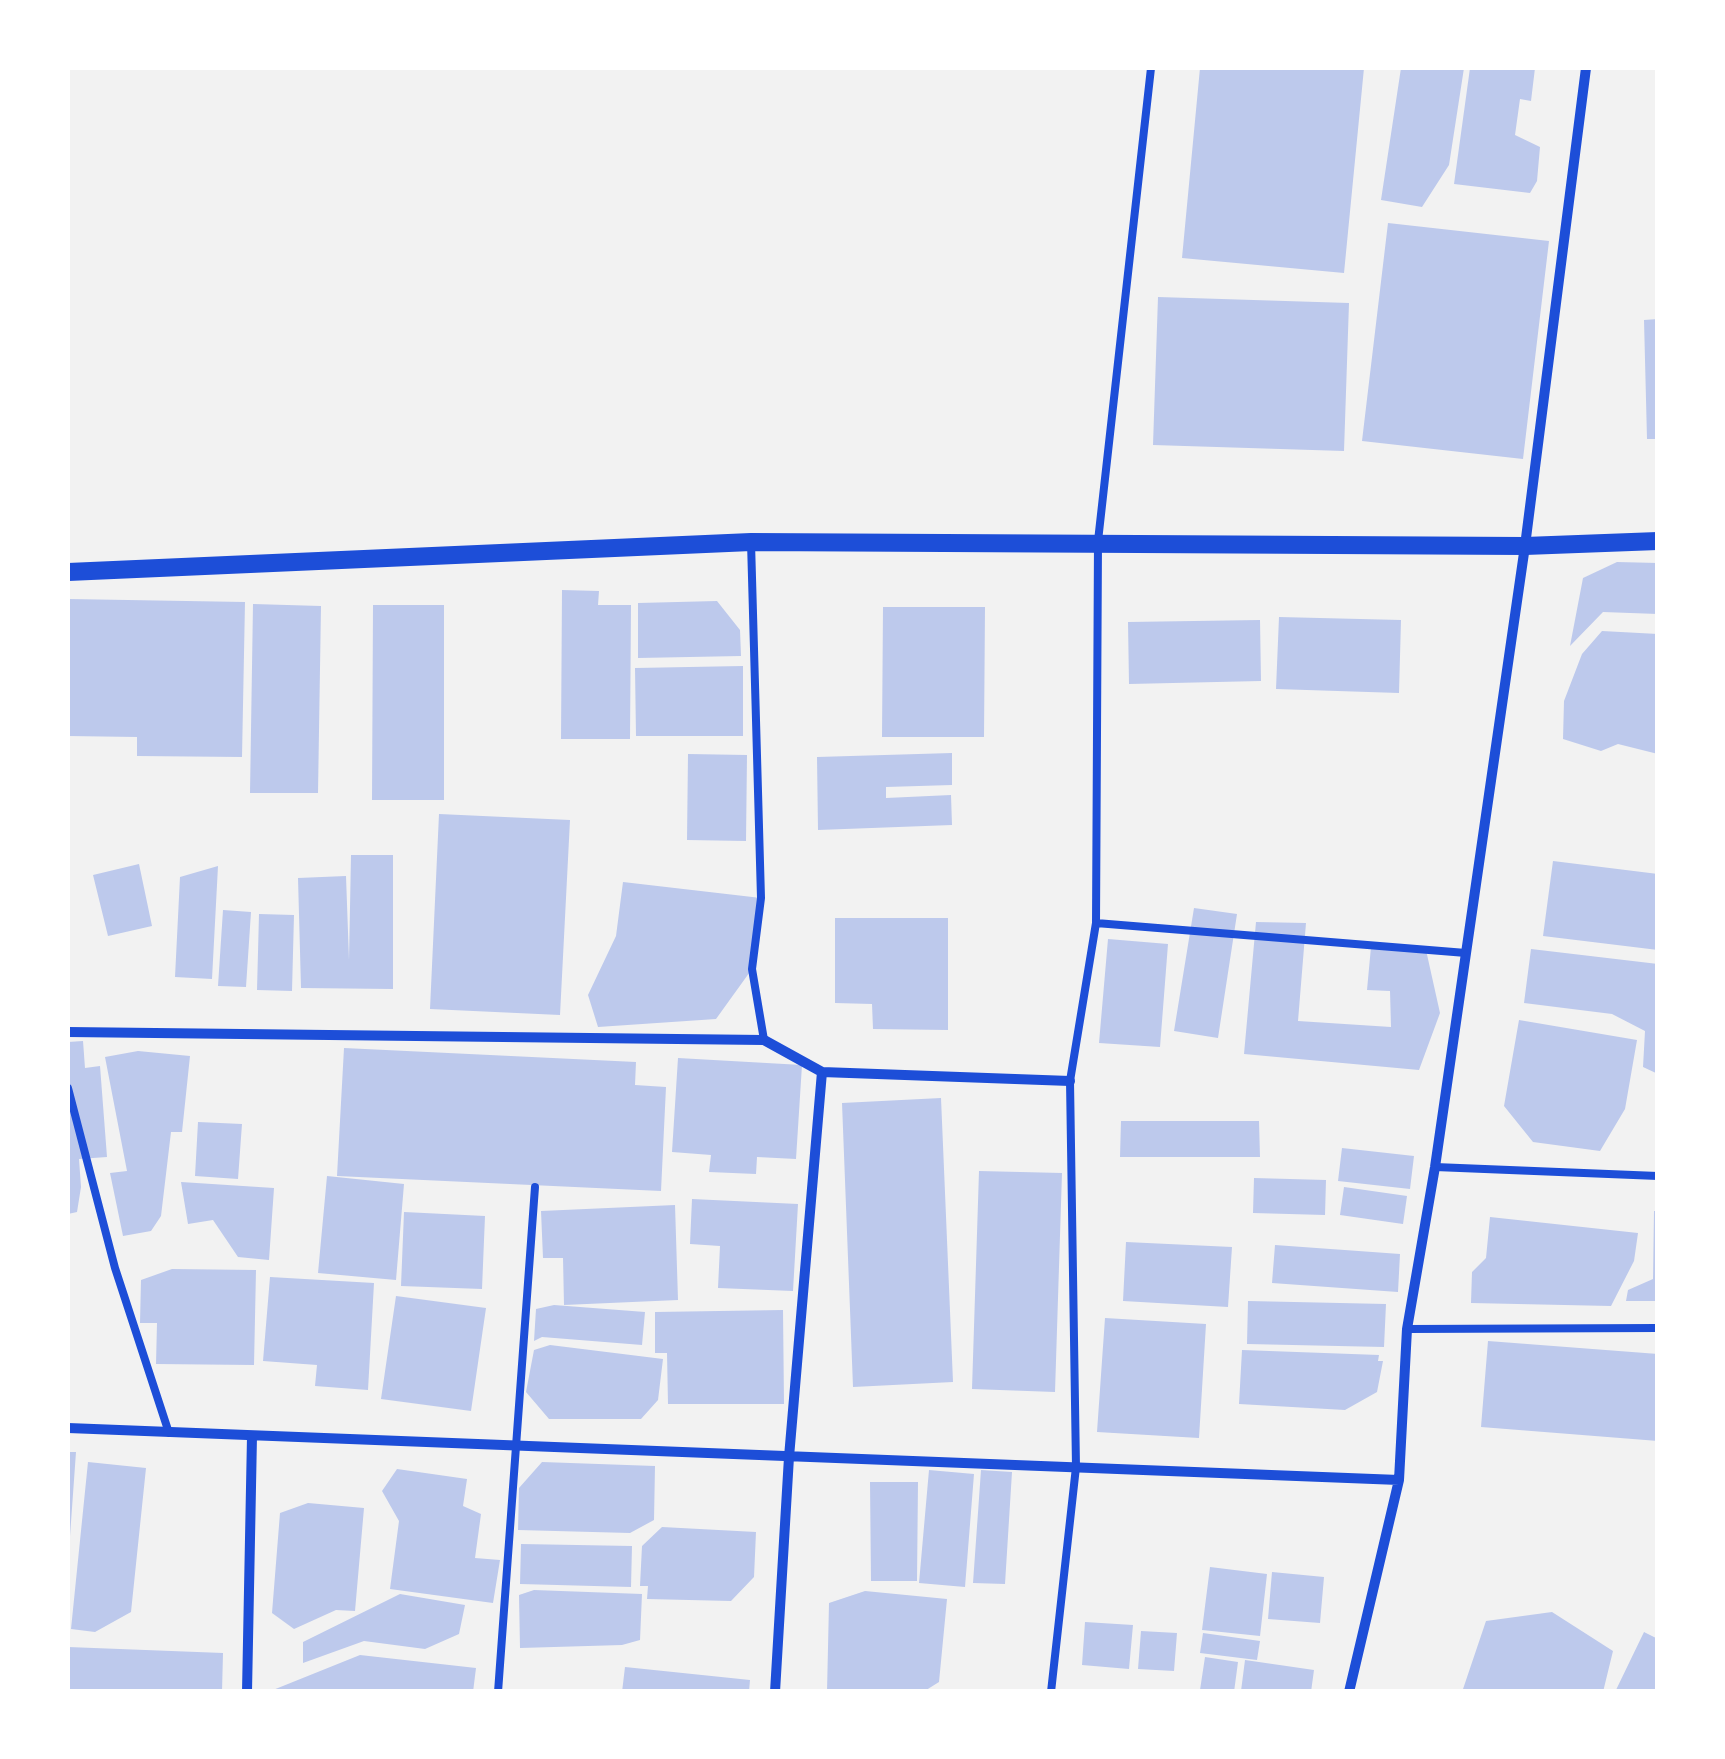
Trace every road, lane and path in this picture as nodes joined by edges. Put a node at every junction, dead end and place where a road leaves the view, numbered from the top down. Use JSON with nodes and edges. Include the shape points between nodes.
{"nodes":[{"id":1,"x":1151,"y":68,"type":"edge"},
{"id":2,"x":1586,"y":68,"type":"edge"},
{"id":3,"x":1098,"y":541,"type":"junction"},
{"id":4,"x":1658,"y":541,"type":"edge"},
{"id":5,"x":750,"y":542,"type":"junction"},
{"id":6,"x":1525,"y":546,"type":"junction"},
{"id":7,"x":68,"y":572,"type":"edge"},
{"id":8,"x":1096,"y":923,"type":"junction"},
{"id":9,"x":1466,"y":953,"type":"junction"},
{"id":10,"x":68,"y":1032,"type":"edge"},
{"id":11,"x":764,"y":1040,"type":"junction"},
{"id":12,"x":822,"y":1072,"type":"junction"},
{"id":13,"x":1070,"y":1080,"type":"junction"},
{"id":14,"x":68,"y":1088,"type":"edge"},
{"id":15,"x":1435,"y":1167,"type":"junction"},
{"id":16,"x":1658,"y":1176,"type":"edge"},
{"id":17,"x":535,"y":1187,"type":"dead end"},
{"id":18,"x":1406,"y":1328,"type":"junction"},
{"id":19,"x":1658,"y":1328,"type":"edge"},
{"id":20,"x":68,"y":1428,"type":"edge"},
{"id":21,"x":168,"y":1433,"type":"junction"},
{"id":22,"x":252,"y":1436,"type":"junction"},
{"id":23,"x":518,"y":1446,"type":"junction"},
{"id":24,"x":789,"y":1457,"type":"junction"},
{"id":25,"x":1076,"y":1467,"type":"junction"},
{"id":26,"x":1399,"y":1480,"type":"junction"},
{"id":27,"x":247,"y":1692,"type":"edge"},
{"id":28,"x":498,"y":1692,"type":"edge"},
{"id":29,"x":776,"y":1692,"type":"edge"},
{"id":30,"x":1051,"y":1692,"type":"edge"},
{"id":31,"x":1349,"y":1692,"type":"edge"}],
"edges":[{"from":1,"to":3,"type":"lane"},
{"from":2,"to":6,"type":"street"},
{"from":3,"to":5,"type":"street"},
{"from":3,"to":6,"type":"street"},
{"from":3,"to":8,"type":"lane"},
{"from":4,"to":6,"type":"street"},
{"from":5,"to":7,"type":"street"},
{"from":5,"to":11,"type":"lane","via":[[761,898],[752,969]]},
{"from":6,"to":9,"type":"street"},
{"from":8,"to":9,"type":"lane"},
{"from":8,"to":13,"type":"lane"},
{"from":9,"to":15,"type":"street"},
{"from":10,"to":11,"type":"street"},
{"from":11,"to":12,"type":"street"},
{"from":12,"to":13,"type":"street"},
{"from":12,"to":24,"type":"street"},
{"from":13,"to":25,"type":"lane"},
{"from":14,"to":21,"type":"lane"},
{"from":15,"to":16,"type":"lane"},
{"from":15,"to":18,"type":"street"},
{"from":17,"to":23,"type":"lane"},
{"from":18,"to":19,"type":"lane"},
{"from":18,"to":26,"type":"street"},
{"from":20,"to":21,"type":"street"},
{"from":21,"to":22,"type":"street"},
{"from":22,"to":23,"type":"street"},
{"from":22,"to":27,"type":"street"},
{"from":23,"to":24,"type":"street"},
{"from":23,"to":28,"type":"lane"},
{"from":24,"to":25,"type":"street"},
{"from":24,"to":29,"type":"street"},
{"from":25,"to":26,"type":"street"},
{"from":25,"to":30,"type":"lane"},
{"from":26,"to":31,"type":"street"}]}
